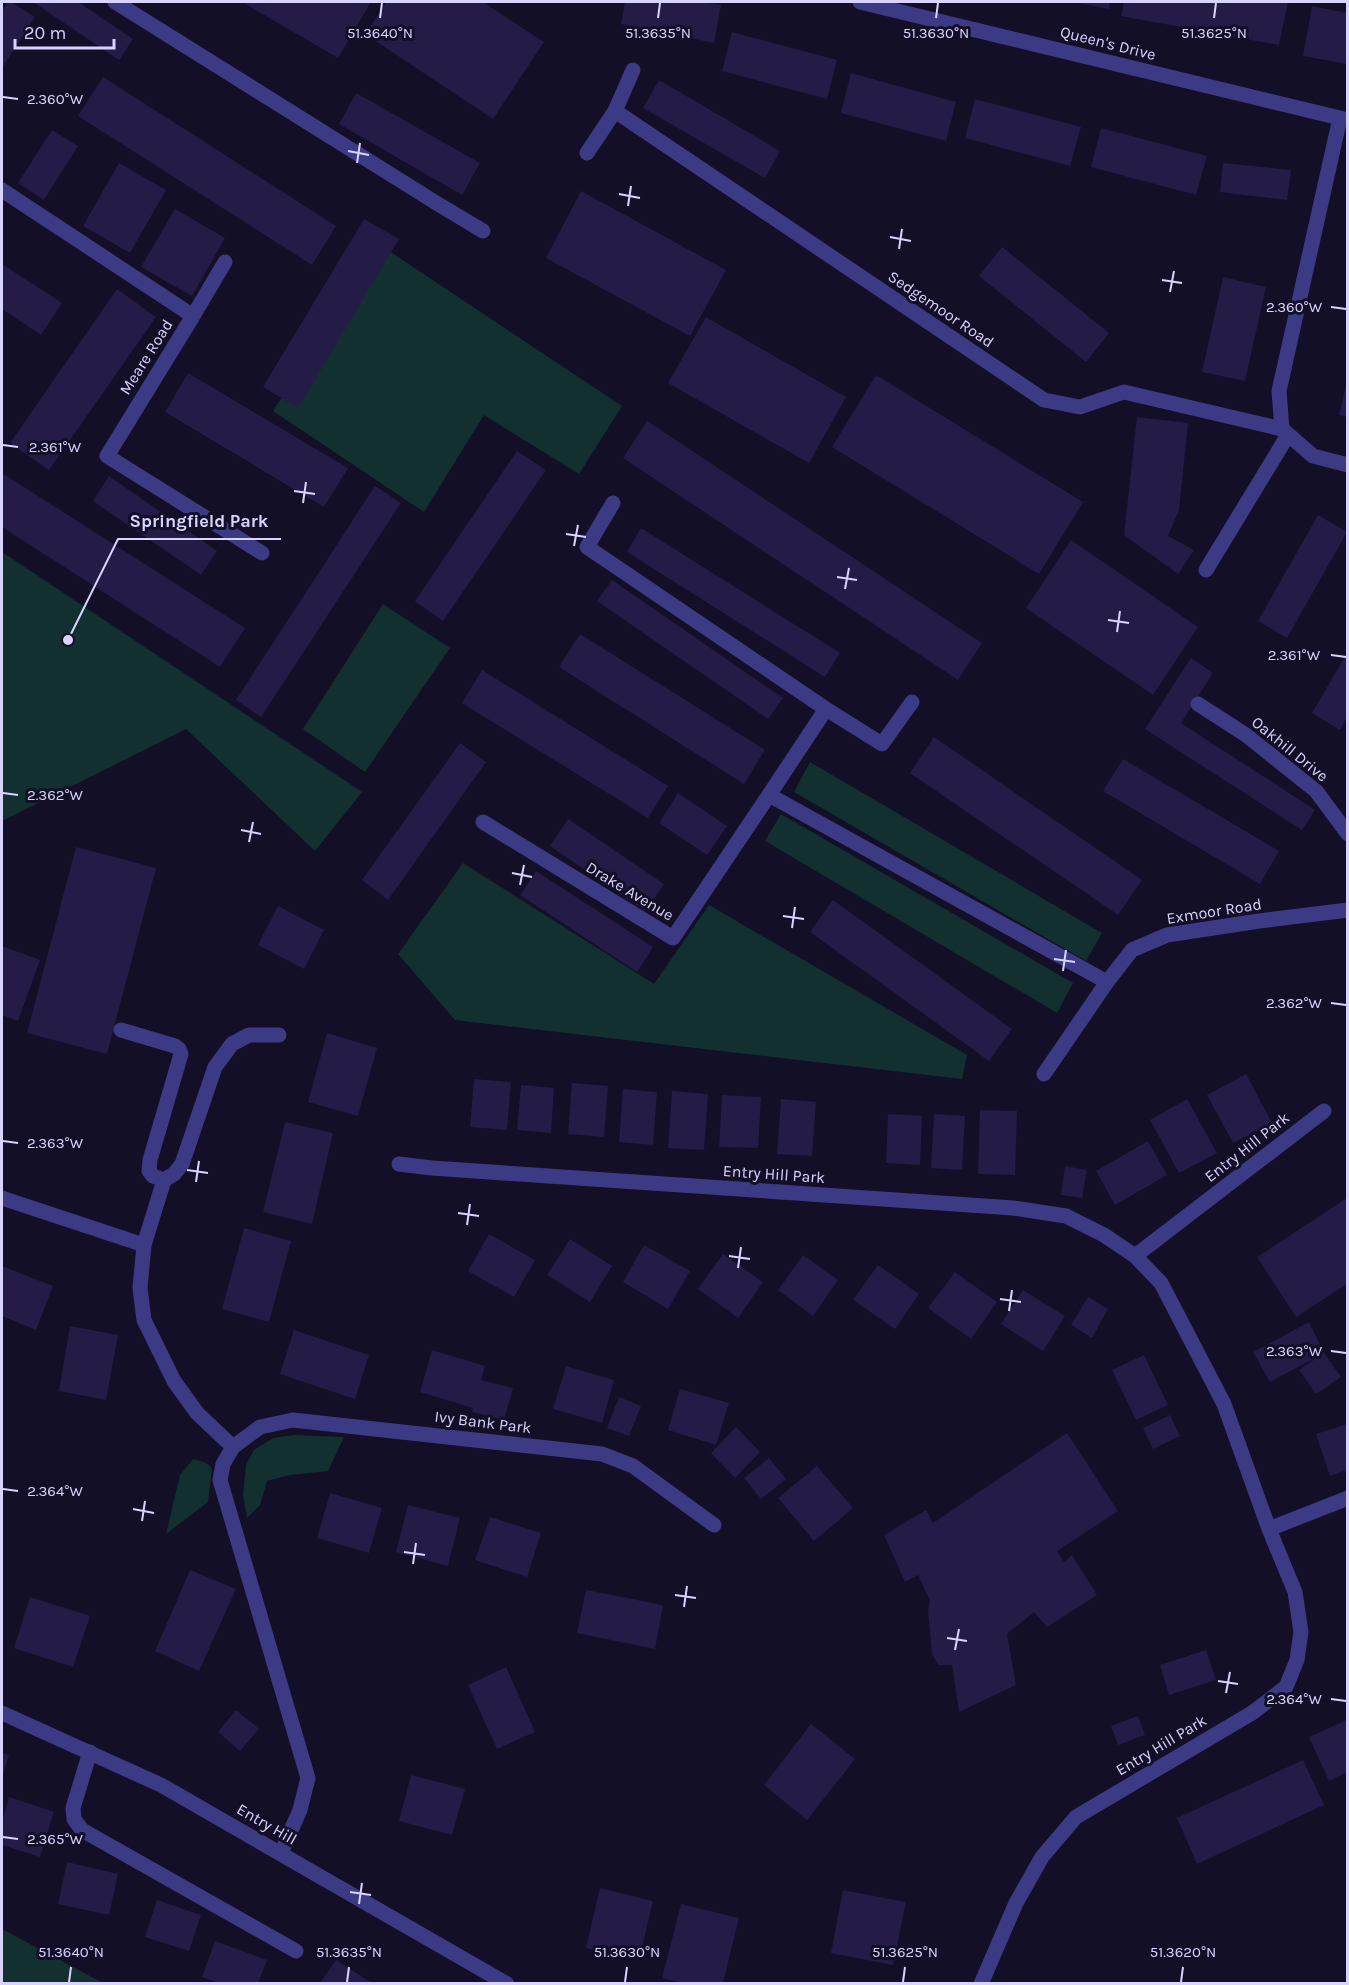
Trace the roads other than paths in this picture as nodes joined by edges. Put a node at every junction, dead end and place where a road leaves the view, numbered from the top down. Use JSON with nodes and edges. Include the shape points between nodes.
{"nodes":[{"id":1,"x":115,"y":2,"type":"edge"},
{"id":2,"x":860,"y":2,"type":"edge"},
{"id":3,"x":633,"y":70,"type":"dead end"},
{"id":4,"x":615,"y":111,"type":"junction"},
{"id":5,"x":1344,"y":119,"type":"edge"},
{"id":6,"x":588,"y":153,"type":"dead end"},
{"id":7,"x":2,"y":190,"type":"edge"},
{"id":8,"x":483,"y":231,"type":"dead end"},
{"id":9,"x":225,"y":262,"type":"dead end"},
{"id":10,"x":193,"y":316,"type":"junction"},
{"id":11,"x":1285,"y":432,"type":"junction"},
{"id":12,"x":1347,"y":465,"type":"edge"},
{"id":13,"x":613,"y":503,"type":"dead end"},
{"id":14,"x":262,"y":553,"type":"dead end"},
{"id":15,"x":1206,"y":570,"type":"dead end"},
{"id":16,"x":912,"y":702,"type":"dead end"},
{"id":17,"x":1198,"y":704,"type":"dead end"},
{"id":18,"x":826,"y":709,"type":"junction"},
{"id":19,"x":769,"y":795,"type":"junction"},
{"id":20,"x":483,"y":822,"type":"dead end"},
{"id":21,"x":1347,"y":834,"type":"edge"},
{"id":22,"x":1347,"y":910,"type":"edge"},
{"id":23,"x":1107,"y":982,"type":"junction"},
{"id":24,"x":121,"y":1030,"type":"dead end"},
{"id":25,"x":279,"y":1035,"type":"dead end"},
{"id":26,"x":1044,"y":1074,"type":"dead end"},
{"id":27,"x":1324,"y":1111,"type":"dead end"},
{"id":28,"x":399,"y":1164,"type":"dead end"},
{"id":29,"x":164,"y":1180,"type":"junction"},
{"id":30,"x":2,"y":1198,"type":"edge"},
{"id":31,"x":144,"y":1245,"type":"junction"},
{"id":32,"x":1136,"y":1256,"type":"junction"},
{"id":33,"x":233,"y":1447,"type":"junction"},
{"id":34,"x":1347,"y":1498,"type":"edge"},
{"id":35,"x":714,"y":1525,"type":"dead end"},
{"id":36,"x":1269,"y":1529,"type":"junction"},
{"id":37,"x":2,"y":1713,"type":"edge"},
{"id":38,"x":90,"y":1752,"type":"junction"},
{"id":39,"x":280,"y":1853,"type":"junction"},
{"id":40,"x":296,"y":1951,"type":"dead end"},
{"id":41,"x":507,"y":1983,"type":"edge"},
{"id":42,"x":981,"y":1983,"type":"edge"}],
"edges":[{"from":1,"to":8,"type":"street"},
{"from":2,"to":5,"type":"street","name":"Queen's Drive"},
{"from":3,"to":4,"type":"street"},
{"from":4,"to":6,"type":"street"},
{"from":4,"to":11,"type":"street","name":"Sedgemoor Road","via":[[1044,400],[1080,407],[1124,392]]},
{"from":5,"to":11,"type":"street","via":[[1279,391]]},
{"from":7,"to":10,"type":"street","name":"Meare Road"},
{"from":9,"to":10,"type":"street"},
{"from":10,"to":14,"type":"street","name":"Meare Road","via":[[106,456]]},
{"from":11,"to":12,"type":"street","name":"Sedgemoor Road","via":[[1313,456]]},
{"from":11,"to":15,"type":"street"},
{"from":13,"to":18,"type":"street","via":[[587,547]]},
{"from":16,"to":18,"type":"street","via":[[882,744]]},
{"from":17,"to":21,"type":"street","name":"Oakhill Drive","via":[[1246,735],[1316,791]]},
{"from":18,"to":19,"type":"street","name":"Drake Avenue"},
{"from":19,"to":20,"type":"street","name":"Drake Avenue","via":[[673,938]]},
{"from":19,"to":23,"type":"street"},
{"from":22,"to":23,"type":"street","name":"Exmoor Road","via":[[1167,935],[1132,950]]},
{"from":23,"to":26,"type":"street","name":"Exmoor Road"},
{"from":24,"to":29,"type":"street","via":[[175,1046],[181,1054],[150,1160],[149,1171]]},
{"from":25,"to":29,"type":"street","via":[[249,1035],[232,1044],[215,1067],[182,1164]]},
{"from":27,"to":32,"type":"street","name":"Entry Hill Park"},
{"from":28,"to":32,"type":"street","name":"Entry Hill Park","via":[[1014,1208],[1066,1216]]},
{"from":29,"to":31,"type":"street"},
{"from":30,"to":31,"type":"street"},
{"from":31,"to":33,"type":"street","via":[[140,1288],[144,1320],[174,1381],[197,1413]]},
{"from":32,"to":36,"type":"street","name":"Entry Hill Park","via":[[1161,1283],[1224,1404]]},
{"from":33,"to":35,"type":"street","name":"Ivy Bank Park","via":[[260,1427],[293,1420],[602,1454],[633,1466]]},
{"from":33,"to":39,"type":"street","name":"Ivy Bank Park","via":[[223,1464],[220,1480],[308,1778],[300,1810]]},
{"from":34,"to":36,"type":"street"},
{"from":36,"to":42,"type":"street","name":"Entry Hill Park","via":[[1295,1592],[1300,1632],[1297,1660],[1286,1687],[1252,1713],[1076,1817],[1042,1857],[1016,1903]]},
{"from":37,"to":38,"type":"street","name":"Entry Hill"},
{"from":38,"to":39,"type":"street","name":"Entry Hill","via":[[161,1785]]},
{"from":38,"to":40,"type":"street","via":[[73,1808],[74,1819],[82,1830]]},
{"from":39,"to":41,"type":"street","name":"Entry Hill"}]}
